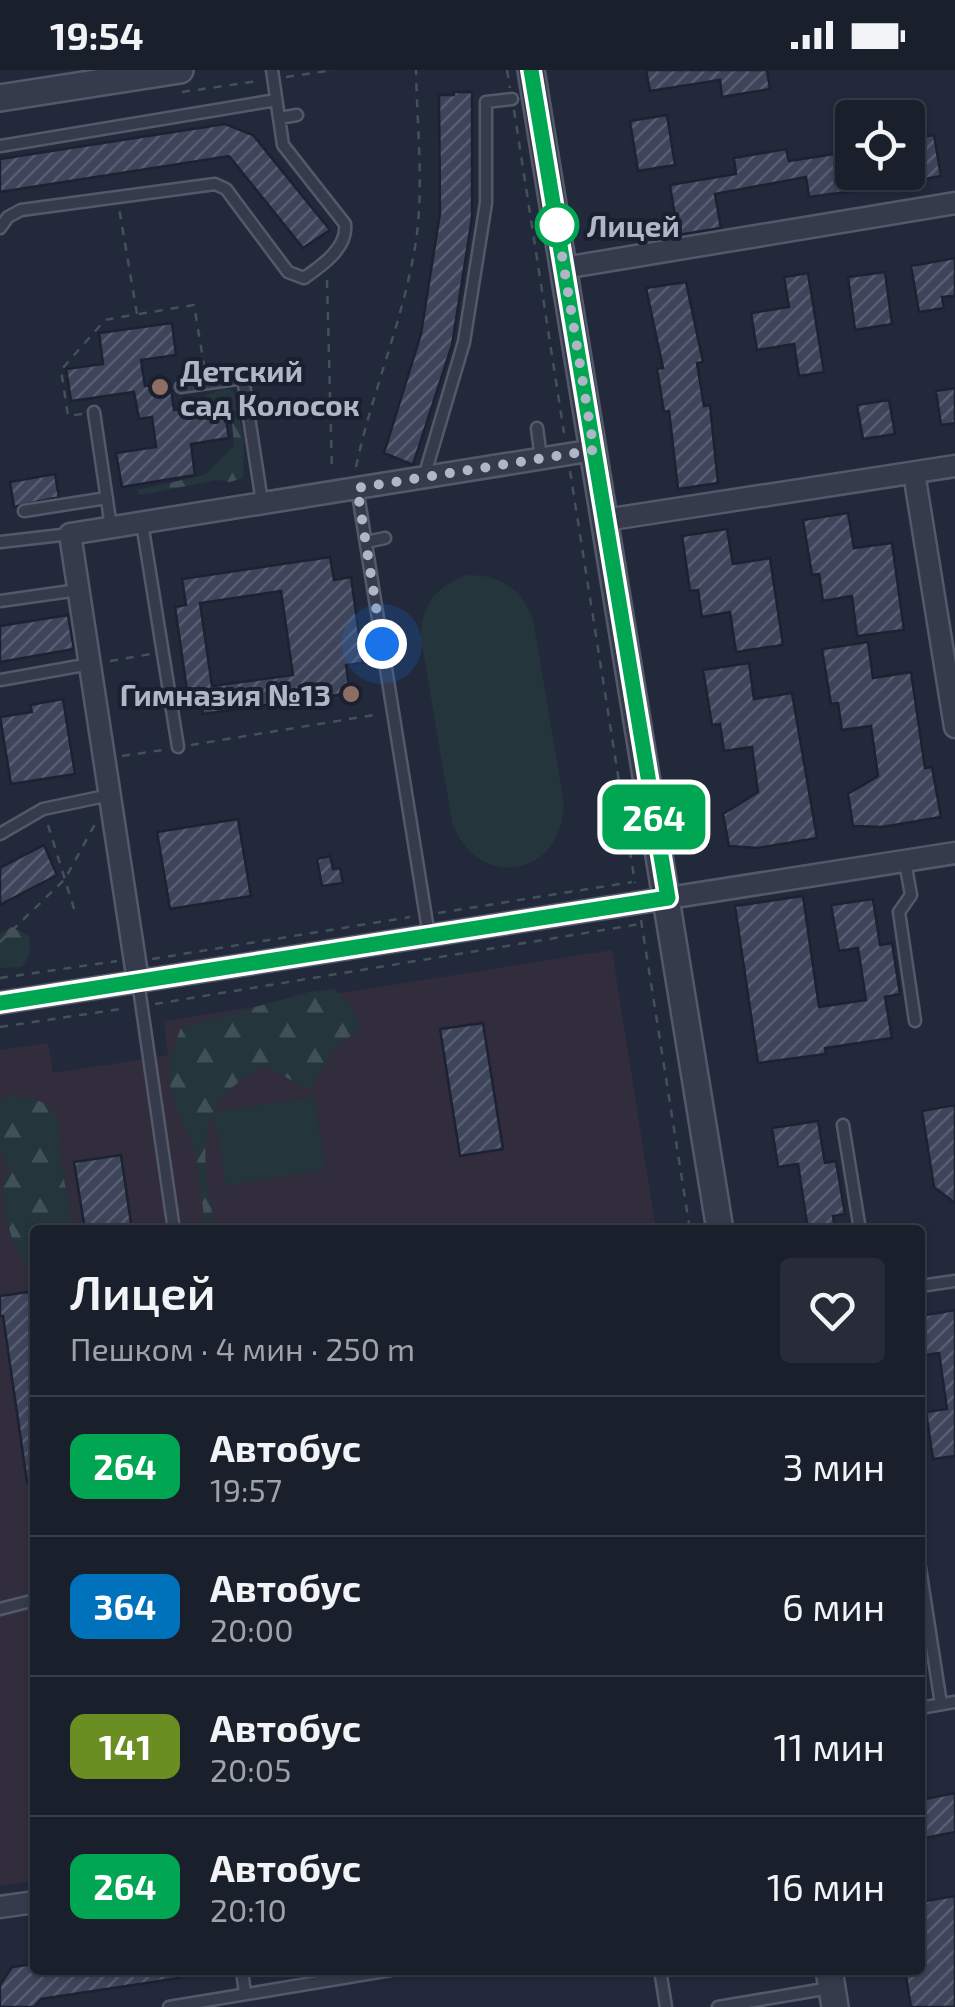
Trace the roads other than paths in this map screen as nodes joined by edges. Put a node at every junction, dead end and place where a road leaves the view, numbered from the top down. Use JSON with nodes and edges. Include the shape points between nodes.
{"nodes":[{"id":1,"x":180,"y":70,"type":"edge"},
{"id":2,"x":272,"y":70,"type":"edge"},
{"id":3,"x":531,"y":70,"type":"edge"},
{"id":4,"x":0,"y":98,"type":"edge"},
{"id":5,"x":512,"y":99,"type":"road end"},
{"id":6,"x":276,"y":100,"type":"junction"},
{"id":7,"x":297,"y":115,"type":"dead end"},
{"id":8,"x":280,"y":118,"type":"junction"},
{"id":9,"x":0,"y":146,"type":"edge"},
{"id":10,"x":955,"y":202,"type":"edge"},
{"id":11,"x":0,"y":228,"type":"edge"},
{"id":12,"x":564,"y":268,"type":"junction"},
{"id":13,"x":182,"y":387,"type":"dead end"},
{"id":14,"x":94,"y":412,"type":"road end"},
{"id":15,"x":537,"y":428,"type":"dead end"},
{"id":16,"x":594,"y":450,"type":"junction"},
{"id":17,"x":541,"y":459,"type":"junction"},
{"id":18,"x":955,"y":466,"type":"edge"},
{"id":19,"x":914,"y":472,"type":"junction"},
{"id":20,"x":423,"y":478,"type":"junction"},
{"id":21,"x":357,"y":488,"type":"junction"},
{"id":22,"x":106,"y":498,"type":"junction"},
{"id":23,"x":262,"y":503,"type":"junction"},
{"id":24,"x":24,"y":512,"type":"dead end"},
{"id":25,"x":606,"y":520,"type":"junction"},
{"id":26,"x":142,"y":522,"type":"junction"},
{"id":27,"x":111,"y":527,"type":"junction"},
{"id":28,"x":70,"y":534,"type":"junction"},
{"id":29,"x":385,"y":538,"type":"dead end"},
{"id":30,"x":4,"y":542,"type":"edge"},
{"id":31,"x":366,"y":542,"type":"junction"},
{"id":32,"x":78,"y":590,"type":"junction"},
{"id":33,"x":0,"y":601,"type":"edge"},
{"id":34,"x":91,"y":664,"type":"junction"},
{"id":35,"x":0,"y":680,"type":"edge"},
{"id":36,"x":955,"y":728,"type":"edge"},
{"id":37,"x":178,"y":747,"type":"road end"},
{"id":38,"x":110,"y":794,"type":"junction"},
{"id":39,"x":0,"y":817,"type":"edge"},
{"id":40,"x":16,"y":825,"type":"junction"},
{"id":41,"x":0,"y":834,"type":"edge"},
{"id":42,"x":955,"y":853,"type":"edge"},
{"id":43,"x":905,"y":861,"type":"junction"},
{"id":44,"x":668,"y":898,"type":"junction"},
{"id":45,"x":427,"y":925,"type":"junction"},
{"id":46,"x":136,"y":967,"type":"junction"},
{"id":47,"x":0,"y":1003,"type":"edge"},
{"id":48,"x":915,"y":1022,"type":"dead end"},
{"id":49,"x":843,"y":1125,"type":"dead end"},
{"id":50,"x":173,"y":1225,"type":"edge"},
{"id":51,"x":719,"y":1225,"type":"edge"},
{"id":52,"x":859,"y":1225,"type":"edge"},
{"id":53,"x":955,"y":1280,"type":"edge"},
{"id":54,"x":925,"y":1285,"type":"edge"},
{"id":55,"x":925,"y":1600,"type":"edge"},
{"id":56,"x":30,"y":1601,"type":"edge"},
{"id":57,"x":0,"y":1608,"type":"edge"},
{"id":58,"x":955,"y":1702,"type":"edge"},
{"id":59,"x":941,"y":1704,"type":"junction"},
{"id":60,"x":925,"y":1707,"type":"edge"},
{"id":61,"x":30,"y":1903,"type":"edge"},
{"id":62,"x":0,"y":1907,"type":"edge"},
{"id":63,"x":243,"y":1975,"type":"edge"},
{"id":64,"x":361,"y":1975,"type":"edge"},
{"id":65,"x":661,"y":1975,"type":"edge"},
{"id":66,"x":832,"y":1988,"type":"edge"},
{"id":67,"x":245,"y":1994,"type":"junction"},
{"id":68,"x":781,"y":2002,"type":"edge"},
{"id":69,"x":169,"y":2007,"type":"edge"},
{"id":70,"x":666,"y":2007,"type":"edge"},
{"id":71,"x":718,"y":2007,"type":"edge"}],
"edges":[{"from":1,"to":4,"type":"street"},
{"from":2,"to":6,"type":"lane"},
{"from":3,"to":12,"type":"street"},
{"from":5,"to":20,"type":"lane","via":[[486,102],[486,202],[464,342]]},
{"from":6,"to":8,"type":"lane"},
{"from":6,"to":9,"type":"lane"},
{"from":7,"to":8,"type":"lane"},
{"from":8,"to":11,"type":"lane","via":[[284,145],[345,224],[342,244],[304,278],[288,272],[226,189],[215,184],[21,210]]},
{"from":10,"to":12,"type":"street"},
{"from":12,"to":16,"type":"street"},
{"from":13,"to":23,"type":"lane","via":[[244,378]]},
{"from":14,"to":22,"type":"lane"},
{"from":15,"to":17,"type":"lane"},
{"from":16,"to":17,"type":"street"},
{"from":16,"to":25,"type":"street"},
{"from":17,"to":20,"type":"street"},
{"from":18,"to":19,"type":"street"},
{"from":19,"to":25,"type":"street"},
{"from":19,"to":36,"type":"street"},
{"from":20,"to":21,"type":"street"},
{"from":21,"to":23,"type":"street"},
{"from":21,"to":31,"type":"lane"},
{"from":22,"to":24,"type":"lane"},
{"from":22,"to":27,"type":"lane"},
{"from":23,"to":26,"type":"street"},
{"from":25,"to":44,"type":"street"},
{"from":26,"to":27,"type":"street"},
{"from":26,"to":37,"type":"lane"},
{"from":27,"to":28,"type":"street"},
{"from":28,"to":30,"type":"lane"},
{"from":28,"to":32,"type":"street"},
{"from":29,"to":31,"type":"lane"},
{"from":31,"to":45,"type":"lane"},
{"from":32,"to":33,"type":"lane"},
{"from":32,"to":34,"type":"street"},
{"from":34,"to":35,"type":"lane"},
{"from":34,"to":38,"type":"street"},
{"from":38,"to":40,"type":"lane","via":[[43,809]]},
{"from":38,"to":46,"type":"street","via":[[123,921]]},
{"from":39,"to":40,"type":"lane"},
{"from":40,"to":41,"type":"lane"},
{"from":42,"to":43,"type":"street"},
{"from":43,"to":44,"type":"street"},
{"from":43,"to":48,"type":"lane","via":[[910,895],[898,912]]},
{"from":44,"to":45,"type":"street"},
{"from":44,"to":51,"type":"street"},
{"from":45,"to":46,"type":"street"},
{"from":46,"to":47,"type":"street"},
{"from":46,"to":50,"type":"lane"},
{"from":49,"to":52,"type":"lane"},
{"from":53,"to":54,"type":"lane"},
{"from":55,"to":59,"type":"lane"},
{"from":56,"to":57,"type":"lane"},
{"from":58,"to":59,"type":"lane"},
{"from":59,"to":60,"type":"lane"},
{"from":61,"to":62,"type":"street"},
{"from":63,"to":67,"type":"lane"},
{"from":64,"to":67,"type":"lane"},
{"from":65,"to":70,"type":"lane"},
{"from":66,"to":68,"type":"lane"},
{"from":67,"to":69,"type":"lane"},
{"from":68,"to":71,"type":"lane"}]}
